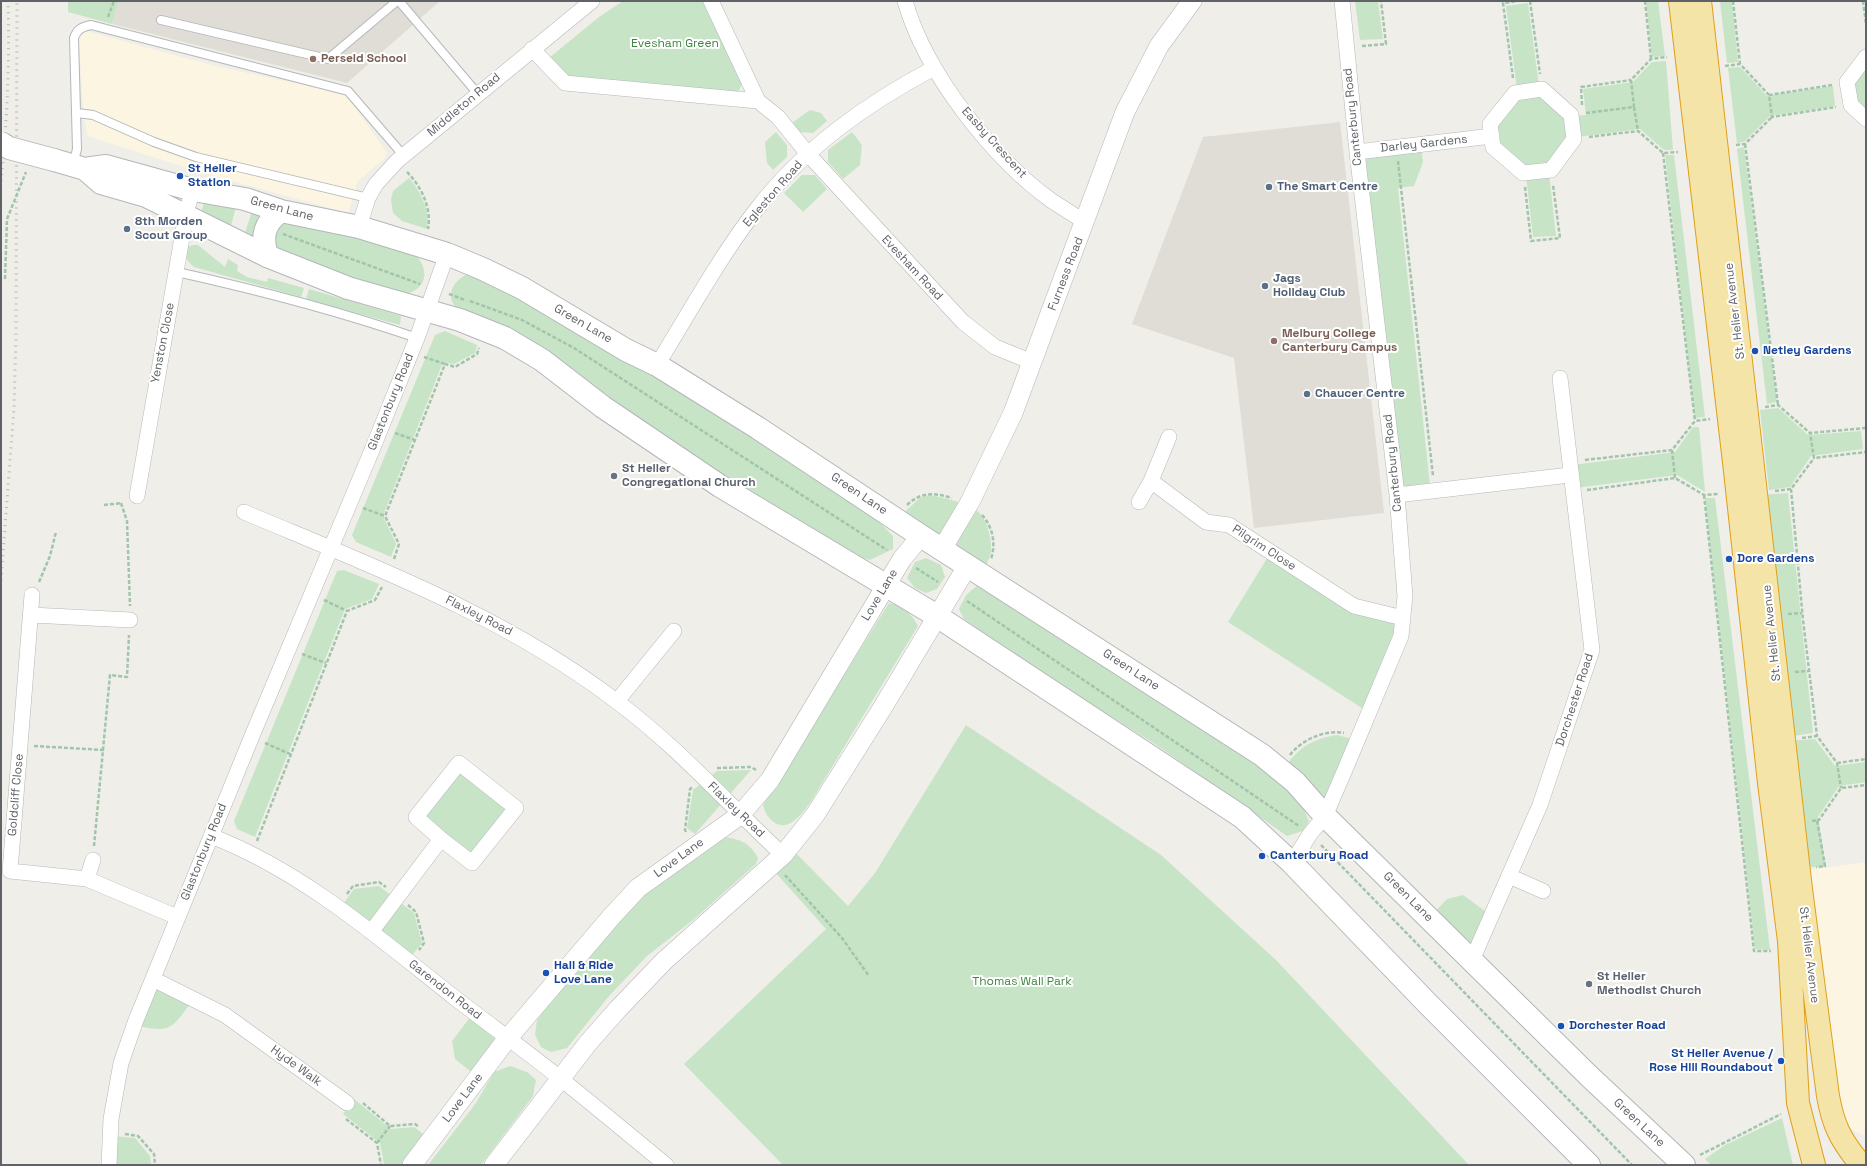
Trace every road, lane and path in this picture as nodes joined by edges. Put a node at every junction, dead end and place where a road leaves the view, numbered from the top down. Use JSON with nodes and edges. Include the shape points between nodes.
{"nodes":[{"id":1,"x":114,"y":1,"type":"edge"},
{"id":2,"x":398,"y":1,"type":"edge"},
{"id":3,"x":592,"y":1,"type":"edge"},
{"id":4,"x":711,"y":1,"type":"edge"},
{"id":5,"x":905,"y":1,"type":"edge"},
{"id":6,"x":1192,"y":1,"type":"edge"},
{"id":7,"x":1342,"y":1,"type":"edge"},
{"id":8,"x":1381,"y":1,"type":"edge"},
{"id":9,"x":1518,"y":1,"type":"edge"},
{"id":10,"x":1530,"y":1,"type":"edge"},
{"id":11,"x":1645,"y":1,"type":"edge"},
{"id":12,"x":1680,"y":1,"type":"edge"},
{"id":13,"x":1700,"y":1,"type":"edge"},
{"id":14,"x":1733,"y":1,"type":"edge"},
{"id":15,"x":1863,"y":1,"type":"edge"},
{"id":16,"x":161,"y":20,"type":"dead end"},
{"id":17,"x":1866,"y":24,"type":"edge"},
{"id":18,"x":105,"y":29,"type":"junction"},
{"id":19,"x":1346,"y":48,"type":"junction"},
{"id":20,"x":532,"y":49,"type":"junction"},
{"id":21,"x":1667,"y":57,"type":"dead end"},
{"id":22,"x":1866,"y":57,"type":"edge"},
{"id":23,"x":1651,"y":59,"type":"junction"},
{"id":24,"x":1740,"y":64,"type":"junction"},
{"id":25,"x":934,"y":68,"type":"junction"},
{"id":26,"x":1708,"y":68,"type":"junction"},
{"id":27,"x":1631,"y":80,"type":"junction"},
{"id":28,"x":1847,"y":82,"type":"junction"},
{"id":29,"x":1542,"y":89,"type":"junction"},
{"id":30,"x":1515,"y":92,"type":"junction"},
{"id":31,"x":478,"y":94,"type":"junction"},
{"id":32,"x":1769,"y":95,"type":"junction"},
{"id":33,"x":758,"y":101,"type":"junction"},
{"id":34,"x":1851,"y":105,"type":"junction"},
{"id":35,"x":1634,"y":107,"type":"junction"},
{"id":36,"x":77,"y":113,"type":"junction"},
{"id":37,"x":1577,"y":114,"type":"junction"},
{"id":38,"x":1772,"y":117,"type":"junction"},
{"id":39,"x":1866,"y":119,"type":"edge"},
{"id":40,"x":1638,"y":131,"type":"junction"},
{"id":41,"x":1492,"y":136,"type":"junction"},
{"id":42,"x":1574,"y":139,"type":"junction"},
{"id":43,"x":1,"y":143,"type":"edge"},
{"id":44,"x":1745,"y":144,"type":"junction"},
{"id":45,"x":1396,"y":147,"type":"junction"},
{"id":46,"x":1717,"y":148,"type":"junction"},
{"id":47,"x":1357,"y":152,"type":"junction"},
{"id":48,"x":1678,"y":152,"type":"dead end"},
{"id":49,"x":1662,"y":153,"type":"junction"},
{"id":50,"x":808,"y":154,"type":"junction"},
{"id":51,"x":400,"y":158,"type":"junction"},
{"id":52,"x":61,"y":163,"type":"junction"},
{"id":53,"x":1551,"y":170,"type":"junction"},
{"id":54,"x":1523,"y":172,"type":"junction"},
{"id":55,"x":193,"y":190,"type":"junction"},
{"id":56,"x":368,"y":198,"type":"junction"},
{"id":57,"x":281,"y":211,"type":"junction"},
{"id":58,"x":186,"y":215,"type":"junction"},
{"id":59,"x":1085,"y":222,"type":"junction"},
{"id":60,"x":359,"y":227,"type":"junction"},
{"id":61,"x":426,"y":247,"type":"junction"},
{"id":62,"x":447,"y":254,"type":"junction"},
{"id":63,"x":267,"y":256,"type":"junction"},
{"id":64,"x":176,"y":272,"type":"junction"},
{"id":65,"x":5,"y":279,"type":"dead end"},
{"id":66,"x":427,"y":310,"type":"junction"},
{"id":67,"x":486,"y":329,"type":"junction"},
{"id":68,"x":417,"y":338,"type":"junction"},
{"id":69,"x":411,"y":353,"type":"junction"},
{"id":70,"x":1032,"y":362,"type":"junction"},
{"id":71,"x":445,"y":364,"type":"junction"},
{"id":72,"x":657,"y":365,"type":"junction"},
{"id":73,"x":1560,"y":378,"type":"dead end"},
{"id":74,"x":1778,"y":405,"type":"junction"},
{"id":75,"x":1738,"y":413,"type":"junction"},
{"id":76,"x":1695,"y":421,"type":"junction"},
{"id":77,"x":381,"y":428,"type":"junction"},
{"id":78,"x":1866,"y":428,"type":"edge"},
{"id":79,"x":1810,"y":433,"type":"junction"},
{"id":80,"x":1169,"y":437,"type":"dead end"},
{"id":81,"x":415,"y":440,"type":"junction"},
{"id":82,"x":1672,"y":450,"type":"junction"},
{"id":83,"x":1866,"y":452,"type":"edge"},
{"id":84,"x":1814,"y":458,"type":"junction"},
{"id":85,"x":1570,"y":468,"type":"junction"},
{"id":86,"x":1675,"y":478,"type":"junction"},
{"id":87,"x":1151,"y":481,"type":"junction"},
{"id":88,"x":1434,"y":490,"type":"junction"},
{"id":89,"x":1791,"y":490,"type":"junction"},
{"id":90,"x":1573,"y":491,"type":"junction"},
{"id":91,"x":1747,"y":491,"type":"junction"},
{"id":92,"x":1397,"y":494,"type":"junction"},
{"id":93,"x":1704,"y":495,"type":"junction"},
{"id":94,"x":137,"y":496,"type":"joint"},
{"id":95,"x":1139,"y":502,"type":"dead end"},
{"id":96,"x":122,"y":503,"type":"junction"},
{"id":97,"x":350,"y":504,"type":"junction"},
{"id":98,"x":104,"y":505,"type":"dead end"},
{"id":99,"x":244,"y":512,"type":"dead end"},
{"id":100,"x":385,"y":516,"type":"junction"},
{"id":101,"x":56,"y":532,"type":"dead end"},
{"id":102,"x":921,"y":536,"type":"junction"},
{"id":103,"x":332,"y":549,"type":"junction"},
{"id":104,"x":942,"y":549,"type":"junction"},
{"id":105,"x":968,"y":565,"type":"junction"},
{"id":106,"x":388,"y":574,"type":"junction"},
{"id":107,"x":887,"y":586,"type":"junction"},
{"id":108,"x":32,"y":595,"type":"joint"},
{"id":109,"x":312,"y":595,"type":"junction"},
{"id":110,"x":347,"y":611,"type":"junction"},
{"id":111,"x":31,"y":615,"type":"junction"},
{"id":112,"x":937,"y":616,"type":"junction"},
{"id":113,"x":1403,"y":618,"type":"junction"},
{"id":114,"x":130,"y":620,"type":"junction"},
{"id":115,"x":674,"y":631,"type":"dead end"},
{"id":116,"x":288,"y":649,"type":"junction"},
{"id":117,"x":326,"y":663,"type":"junction"},
{"id":118,"x":617,"y":701,"type":"junction"},
{"id":119,"x":252,"y":736,"type":"junction"},
{"id":120,"x":1816,"y":736,"type":"junction"},
{"id":121,"x":1358,"y":737,"type":"junction"},
{"id":122,"x":1784,"y":740,"type":"junction"},
{"id":123,"x":20,"y":745,"type":"junction"},
{"id":124,"x":104,"y":750,"type":"junction"},
{"id":125,"x":290,"y":754,"type":"junction"},
{"id":126,"x":1866,"y":759,"type":"edge"},
{"id":127,"x":1837,"y":763,"type":"junction"},
{"id":128,"x":1279,"y":769,"type":"junction"},
{"id":129,"x":1866,"y":785,"type":"edge"},
{"id":130,"x":1841,"y":788,"type":"junction"},
{"id":131,"x":740,"y":815,"type":"junction"},
{"id":132,"x":1325,"y":816,"type":"junction"},
{"id":133,"x":1817,"y":820,"type":"dead end"},
{"id":134,"x":211,"y":836,"type":"junction"},
{"id":135,"x":441,"y":839,"type":"junction"},
{"id":136,"x":252,"y":854,"type":"junction"},
{"id":137,"x":778,"y":859,"type":"junction"},
{"id":138,"x":93,"y":860,"type":"joint"},
{"id":139,"x":1292,"y":863,"type":"junction"},
{"id":140,"x":1509,"y":876,"type":"junction"},
{"id":141,"x":87,"y":879,"type":"junction"},
{"id":142,"x":1543,"y":891,"type":"dead end"},
{"id":143,"x":178,"y":917,"type":"junction"},
{"id":144,"x":371,"y":932,"type":"junction"},
{"id":145,"x":1771,"y":951,"type":"dead end"},
{"id":146,"x":1472,"y":960,"type":"junction"},
{"id":147,"x":869,"y":976,"type":"dead end"},
{"id":148,"x":153,"y":979,"type":"junction"},
{"id":149,"x":507,"y":1039,"type":"junction"},
{"id":150,"x":560,"y":1079,"type":"junction"},
{"id":151,"x":347,"y":1103,"type":"junction"},
{"id":152,"x":1786,"y":1111,"type":"dead end"},
{"id":153,"x":390,"y":1126,"type":"junction"},
{"id":154,"x":110,"y":1133,"type":"junction"},
{"id":155,"x":434,"y":1138,"type":"junction"},
{"id":156,"x":377,"y":1143,"type":"junction"},
{"id":157,"x":1858,"y":1163,"type":"edge"},
{"id":158,"x":1684,"y":1164,"type":"edge"},
{"id":159,"x":109,"y":1165,"type":"edge"},
{"id":160,"x":155,"y":1165,"type":"edge"},
{"id":161,"x":380,"y":1165,"type":"edge"},
{"id":162,"x":412,"y":1165,"type":"edge"},
{"id":163,"x":494,"y":1165,"type":"edge"},
{"id":164,"x":666,"y":1165,"type":"edge"},
{"id":165,"x":1589,"y":1165,"type":"edge"},
{"id":166,"x":1814,"y":1165,"type":"edge"}],
"edges":[{"from":1,"to":18,"type":"path"},
{"from":2,"to":16,"type":"lane","via":[[328,59]]},
{"from":2,"to":31,"type":"lane"},
{"from":3,"to":20,"type":"street","name":"Middleton Road"},
{"from":4,"to":33,"type":"street"},
{"from":5,"to":25,"type":"street","name":"Easby Crescent","via":[[909,17]]},
{"from":6,"to":59,"type":"street","name":"Furness Road","via":[[1159,46],[1125,112]]},
{"from":7,"to":19,"type":"street","name":"Canterbury Road"},
{"from":8,"to":19,"type":"path","via":[[1386,44]]},
{"from":9,"to":30,"type":"path","via":[[1503,3]]},
{"from":10,"to":29,"type":"path"},
{"from":11,"to":23,"type":"path"},
{"from":12,"to":75,"type":"highway","name":"St. Helier Avenue"},
{"from":13,"to":26,"type":"highway","name":"St. Helier Avenue"},
{"from":14,"to":24,"type":"path"},
{"from":15,"to":17,"type":"path"},
{"from":18,"to":36,"type":"lane","via":[[91,25],[76,31],[74,38]]},
{"from":18,"to":51,"type":"lane","via":[[348,91]]},
{"from":19,"to":47,"type":"street","name":"Canterbury Road"},
{"from":20,"to":31,"type":"street","name":"Middleton Road"},
{"from":20,"to":33,"type":"street","via":[[565,83]]},
{"from":21,"to":23,"type":"path"},
{"from":22,"to":28,"type":"street"},
{"from":23,"to":27,"type":"path"},
{"from":24,"to":26,"type":"path"},
{"from":24,"to":32,"type":"path"},
{"from":25,"to":50,"type":"street","name":"Egleston Road","via":[[883,96]]},
{"from":25,"to":59,"type":"street","name":"Easby Crescent","via":[[969,118],[1013,167],[1052,200]]},
{"from":26,"to":46,"type":"highway","name":"St. Helier Avenue"},
{"from":27,"to":35,"type":"path"},
{"from":27,"to":37,"type":"path","via":[[1581,87]]},
{"from":28,"to":32,"type":"path"},
{"from":28,"to":34,"type":"street"},
{"from":29,"to":30,"type":"street"},
{"from":29,"to":37,"type":"street"},
{"from":30,"to":41,"type":"street","via":[[1490,124]]},
{"from":31,"to":51,"type":"street","name":"Middleton Road"},
{"from":32,"to":38,"type":"path"},
{"from":33,"to":50,"type":"street","via":[[778,117]]},
{"from":34,"to":38,"type":"path"},
{"from":34,"to":39,"type":"street"},
{"from":35,"to":37,"type":"path"},
{"from":35,"to":40,"type":"path"},
{"from":36,"to":52,"type":"lane","via":[[77,149]]},
{"from":36,"to":56,"type":"lane","via":[[94,116],[196,157]]},
{"from":37,"to":42,"type":"street"},
{"from":38,"to":44,"type":"path"},
{"from":40,"to":42,"type":"path"},
{"from":40,"to":49,"type":"path"},
{"from":41,"to":45,"type":"street","name":"Darley Gardens"},
{"from":41,"to":54,"type":"street","via":[[1494,147]]},
{"from":42,"to":53,"type":"street"},
{"from":43,"to":52,"type":"main road","bridge":true,"via":[[9,148]]},
{"from":44,"to":46,"type":"path"},
{"from":44,"to":74,"type":"path"},
{"from":45,"to":47,"type":"street","name":"Darley Gardens"},
{"from":45,"to":88,"type":"path"},
{"from":46,"to":75,"type":"highway","name":"St. Helier Avenue"},
{"from":47,"to":92,"type":"street","name":"Canterbury Road"},
{"from":48,"to":49,"type":"path"},
{"from":49,"to":76,"type":"path"},
{"from":50,"to":70,"type":"street","name":"Evesham Road","via":[[963,322],[994,347]]},
{"from":50,"to":72,"type":"street","name":"Egleston Road","via":[[778,184],[740,233]]},
{"from":51,"to":56,"type":"street","name":"Middleton Road","via":[[376,184]]},
{"from":51,"to":61,"type":"path","via":[[424,199],[429,223]]},
{"from":52,"to":55,"type":"main road","name":"Green Lane","via":[[106,166]]},
{"from":52,"to":58,"type":"main road","via":[[101,183],[146,196]]},
{"from":52,"to":65,"type":"path","bridge":true,"via":[[7,219]]},
{"from":53,"to":54,"type":"street"},
{"from":53,"to":54,"type":"path","via":[[1560,238],[1531,241]]},
{"from":55,"to":57,"type":"main road","name":"Green Lane","via":[[245,199]]},
{"from":55,"to":58,"type":"street","name":"Yenston Close"},
{"from":56,"to":60,"type":"street","name":"Middleton Road"},
{"from":57,"to":60,"type":"main road","name":"Green Lane"},
{"from":57,"to":63,"type":"main road","via":[[273,217],[266,228],[263,241]]},
{"from":58,"to":63,"type":"main road"},
{"from":58,"to":64,"type":"street","name":"Yenston Close"},
{"from":59,"to":70,"type":"street","name":"Furness Road"},
{"from":60,"to":61,"type":"main road","name":"Green Lane"},
{"from":61,"to":62,"type":"main road","name":"Green Lane"},
{"from":62,"to":66,"type":"street","name":"Glastonbury Road"},
{"from":62,"to":72,"type":"main road","name":"Green Lane","via":[[522,288],[626,350]]},
{"from":63,"to":66,"type":"main road","via":[[348,288]]},
{"from":64,"to":68,"type":"lane","via":[[258,290]]},
{"from":64,"to":94,"type":"street","name":"Yenston Close"},
{"from":66,"to":67,"type":"main road"},
{"from":66,"to":68,"type":"street","name":"Glastonbury Road"},
{"from":67,"to":71,"type":"path","via":[[477,354],[455,367]]},
{"from":67,"to":107,"type":"main road","via":[[542,360],[603,407],[720,486]]},
{"from":68,"to":69,"type":"street","name":"Glastonbury Road"},
{"from":69,"to":71,"type":"path"},
{"from":69,"to":77,"type":"street","name":"Glastonbury Road"},
{"from":70,"to":104,"type":"street","name":"Furness Road","via":[[1013,413],[970,502]]},
{"from":71,"to":81,"type":"path"},
{"from":72,"to":102,"type":"main road","name":"Green Lane","via":[[758,428]]},
{"from":73,"to":85,"type":"street","name":"Dorchester Road"},
{"from":74,"to":75,"type":"path"},
{"from":74,"to":79,"type":"path"},
{"from":75,"to":76,"type":"path"},
{"from":75,"to":91,"type":"highway","name":"St. Helier Avenue"},
{"from":76,"to":82,"type":"path"},
{"from":77,"to":81,"type":"path"},
{"from":77,"to":97,"type":"street","name":"Glastonbury Road"},
{"from":78,"to":79,"type":"path"},
{"from":79,"to":84,"type":"path"},
{"from":80,"to":87,"type":"street"},
{"from":81,"to":100,"type":"path"},
{"from":82,"to":85,"type":"path"},
{"from":82,"to":86,"type":"path"},
{"from":83,"to":84,"type":"path"},
{"from":84,"to":89,"type":"path"},
{"from":85,"to":88,"type":"street"},
{"from":85,"to":90,"type":"street","name":"Dorchester Road"},
{"from":86,"to":90,"type":"path"},
{"from":86,"to":93,"type":"path"},
{"from":87,"to":95,"type":"street"},
{"from":87,"to":113,"type":"street","name":"Pilgrim Close","via":[[1206,522],[1229,525],[1354,606]]},
{"from":88,"to":92,"type":"street"},
{"from":89,"to":91,"type":"path"},
{"from":89,"to":120,"type":"path","via":[[1802,620]]},
{"from":90,"to":140,"type":"street","name":"Dorchester Road","via":[[1592,650],[1540,805]]},
{"from":91,"to":93,"type":"path"},
{"from":91,"to":122,"type":"highway","name":"St. Helier Avenue"},
{"from":91,"to":166,"type":"highway","name":"St. Helier Avenue","via":[[1769,783],[1789,941],[1798,1103]]},
{"from":92,"to":113,"type":"street","name":"Canterbury Road","via":[[1405,596]]},
{"from":93,"to":145,"type":"path","via":[[1754,951]]},
{"from":94,"to":96,"type":"path"},
{"from":96,"to":98,"type":"path"},
{"from":96,"to":114,"type":"path","via":[[127,521]]},
{"from":97,"to":100,"type":"path"},
{"from":97,"to":103,"type":"street","name":"Glastonbury Road"},
{"from":99,"to":103,"type":"street"},
{"from":100,"to":106,"type":"path","via":[[399,544]]},
{"from":101,"to":108,"type":"path","via":[[50,556]]},
{"from":102,"to":104,"type":"main road","name":"Green Lane"},
{"from":102,"to":107,"type":"street","name":"Love Lane","via":[[902,559]]},
{"from":103,"to":106,"type":"street","name":"Flaxley Road"},
{"from":103,"to":109,"type":"street","name":"Glastonbury Road"},
{"from":104,"to":105,"type":"main road","name":"Green Lane"},
{"from":105,"to":112,"type":"street"},
{"from":105,"to":128,"type":"main road","name":"Green Lane","via":[[1249,746]]},
{"from":106,"to":110,"type":"path","via":[[374,600]]},
{"from":106,"to":118,"type":"street","name":"Flaxley Road","via":[[444,598],[508,631],[571,669]]},
{"from":107,"to":112,"type":"main road"},
{"from":107,"to":131,"type":"street","name":"Love Lane","via":[[770,780]]},
{"from":108,"to":111,"type":"street","name":"Goldcliff Close"},
{"from":109,"to":110,"type":"path"},
{"from":109,"to":116,"type":"street","name":"Glastonbury Road"},
{"from":110,"to":117,"type":"path"},
{"from":111,"to":114,"type":"street"},
{"from":111,"to":123,"type":"street","name":"Goldcliff Close"},
{"from":112,"to":137,"type":"street","via":[[816,815]]},
{"from":112,"to":139,"type":"main road","via":[[1242,817]]},
{"from":113,"to":121,"type":"street","name":"Canterbury Road","via":[[1401,636]]},
{"from":114,"to":124,"type":"path","via":[[127,677],[110,675]]},
{"from":115,"to":118,"type":"street"},
{"from":116,"to":117,"type":"path"},
{"from":116,"to":119,"type":"street","name":"Glastonbury Road"},
{"from":117,"to":125,"type":"path"},
{"from":118,"to":131,"type":"street","name":"Flaxley Road","via":[[667,744]]},
{"from":119,"to":125,"type":"path"},
{"from":119,"to":134,"type":"street","name":"Glastonbury Road"},
{"from":120,"to":122,"type":"path"},
{"from":120,"to":127,"type":"path"},
{"from":121,"to":128,"type":"path","via":[[1337,732],[1318,736],[1294,750]]},
{"from":121,"to":132,"type":"street","name":"Canterbury Road"},
{"from":122,"to":157,"type":"highway","name":"St. Helier Avenue","via":[[1832,1119]]},
{"from":123,"to":124,"type":"path"},
{"from":123,"to":141,"type":"street","name":"Goldcliff Close","via":[[10,871]]},
{"from":124,"to":138,"type":"path"},
{"from":125,"to":136,"type":"path"},
{"from":126,"to":127,"type":"path"},
{"from":127,"to":130,"type":"path"},
{"from":128,"to":132,"type":"main road","name":"Green Lane","via":[[1295,782]]},
{"from":129,"to":130,"type":"path"},
{"from":130,"to":133,"type":"path"},
{"from":131,"to":137,"type":"street","name":"Flaxley Road"},
{"from":131,"to":149,"type":"street","name":"Love Lane","via":[[638,888]]},
{"from":132,"to":139,"type":"street","name":"Canterbury Road"},
{"from":132,"to":146,"type":"main road","name":"Green Lane"},
{"from":134,"to":136,"type":"street","name":"Garendon Road"},
{"from":134,"to":143,"type":"street","name":"Glastonbury Road"},
{"from":135,"to":135,"type":"street","via":[[416,817],[459,763],[516,808],[472,864]]},
{"from":135,"to":144,"type":"street"},
{"from":136,"to":144,"type":"street","name":"Garendon Road","via":[[306,885]]},
{"from":137,"to":147,"type":"path","via":[[842,938]]},
{"from":137,"to":150,"type":"street","via":[[664,961],[618,1009]]},
{"from":138,"to":141,"type":"street"},
{"from":139,"to":165,"type":"main road"},
{"from":140,"to":142,"type":"street"},
{"from":140,"to":146,"type":"street","name":"Dorchester Road"},
{"from":141,"to":143,"type":"street","name":"Goldcliff Close"},
{"from":143,"to":148,"type":"street","name":"Glastonbury Road"},
{"from":144,"to":149,"type":"street","name":"Garendon Road"},
{"from":146,"to":158,"type":"main road","name":"Green Lane","via":[[1589,1076]]},
{"from":148,"to":151,"type":"street","name":"Hyde Walk","via":[[225,1015]]},
{"from":148,"to":154,"type":"street","name":"Glastonbury Road","via":[[121,1063]]},
{"from":149,"to":150,"type":"street","name":"Garendon Road"},
{"from":149,"to":155,"type":"street","name":"Love Lane"},
{"from":150,"to":163,"type":"street"},
{"from":150,"to":164,"type":"street","name":"Garendon Road"},
{"from":151,"to":153,"type":"path","via":[[353,1096]]},
{"from":151,"to":156,"type":"path","via":[[340,1114]]},
{"from":152,"to":158,"type":"path"},
{"from":153,"to":155,"type":"path","via":[[415,1124]]},
{"from":153,"to":156,"type":"path"},
{"from":154,"to":159,"type":"street","name":"Glastonbury Road"},
{"from":154,"to":160,"type":"path","via":[[138,1136],[154,1154]]},
{"from":155,"to":162,"type":"street","name":"Love Lane"},
{"from":156,"to":161,"type":"path"}]}
